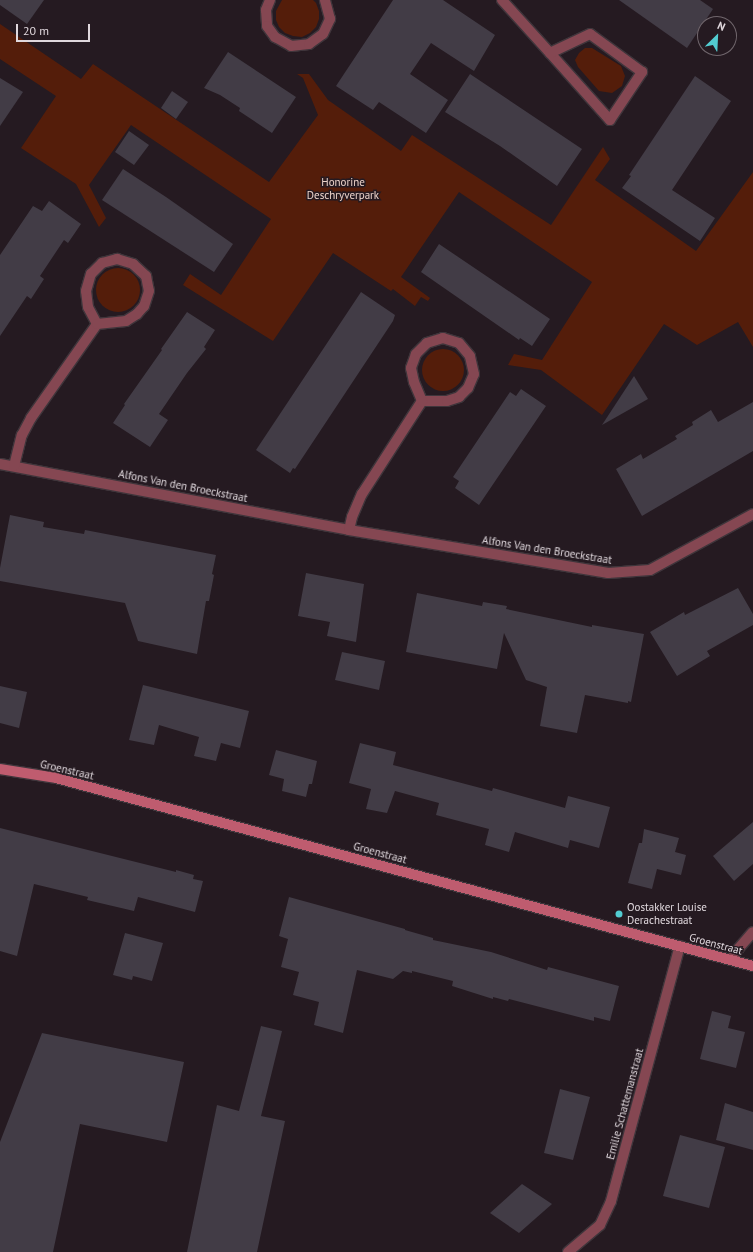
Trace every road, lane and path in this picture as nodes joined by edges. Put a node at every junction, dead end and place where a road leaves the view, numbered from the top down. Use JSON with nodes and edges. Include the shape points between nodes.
{"nodes":[{"id":1,"x":270,"y":0,"type":"edge"},
{"id":2,"x":326,"y":0,"type":"edge"},
{"id":3,"x":502,"y":0,"type":"edge"},
{"id":4,"x":550,"y":54,"type":"junction"},
{"id":5,"x":97,"y":324,"type":"junction"},
{"id":6,"x":422,"y":401,"type":"junction"},
{"id":7,"x":0,"y":464,"type":"edge"},
{"id":8,"x":14,"y":466,"type":"junction"},
{"id":9,"x":753,"y":514,"type":"edge"},
{"id":10,"x":349,"y":530,"type":"junction"},
{"id":11,"x":0,"y":769,"type":"edge"},
{"id":12,"x":753,"y":932,"type":"edge"},
{"id":13,"x":680,"y":946,"type":"junction"},
{"id":14,"x":731,"y":960,"type":"junction"},
{"id":15,"x":753,"y":966,"type":"edge"},
{"id":16,"x":568,"y":1252,"type":"edge"}],
"edges":[{"from":1,"to":2,"type":"street","via":[[266,10],[267,26],[275,37],[291,46],[309,44],[323,34],[330,19]]},
{"from":3,"to":4,"type":"street"},
{"from":4,"to":4,"type":"street","via":[[610,120],[642,72],[590,34]]},
{"from":5,"to":5,"type":"street","via":[[126,321],[144,306],[150,291],[146,276],[134,264],[117,259],[102,263],[91,274],[86,291],[88,307]]},
{"from":5,"to":8,"type":"street","via":[[31,418],[22,436]]},
{"from":6,"to":6,"type":"street","via":[[411,368],[416,354],[427,343],[443,338],[459,343],[470,356],[474,374],[468,388],[459,397],[447,401]]},
{"from":6,"to":10,"type":"street","via":[[362,494]]},
{"from":7,"to":8,"type":"street","name":"Alfons Van den Broeckstraat"},
{"from":8,"to":10,"type":"street","name":"Alfons Van den Broeckstraat"},
{"from":9,"to":10,"type":"street","name":"Alfons Van den Broeckstraat","via":[[650,570],[608,573]]},
{"from":11,"to":13,"type":"street","name":"Groenstraat","via":[[56,778]]},
{"from":12,"to":14,"type":"street"},
{"from":13,"to":14,"type":"street","name":"Groenstraat"},
{"from":13,"to":16,"type":"street","name":"Emilie Schattemanstraat","via":[[611,1201],[600,1225]]},
{"from":14,"to":15,"type":"street","name":"Groenstraat"}]}
